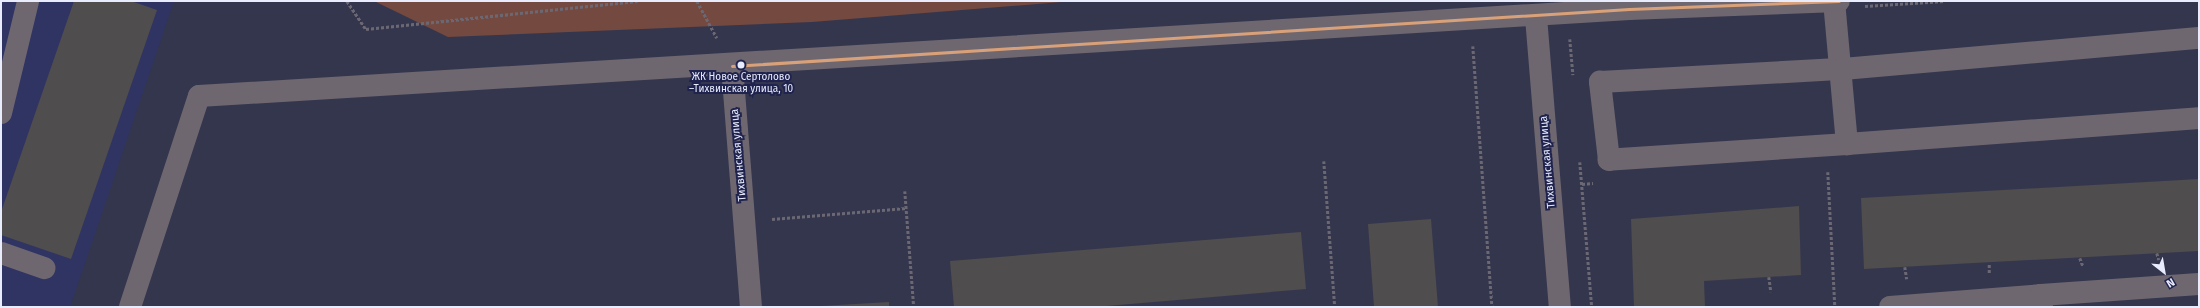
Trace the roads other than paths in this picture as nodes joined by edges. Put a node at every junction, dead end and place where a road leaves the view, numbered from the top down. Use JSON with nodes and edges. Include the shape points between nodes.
{"nodes":[{"id":1,"x":28,"y":1,"type":"edge"},
{"id":2,"x":1834,"y":1,"type":"edge"},
{"id":3,"x":1839,"y":1,"type":"edge"},
{"id":4,"x":1536,"y":17,"type":"junction"},
{"id":5,"x":2199,"y":38,"type":"edge"},
{"id":6,"x":732,"y":66,"type":"junction"},
{"id":7,"x":1843,"y":69,"type":"junction"},
{"id":8,"x":1,"y":113,"type":"edge"},
{"id":9,"x":2199,"y":118,"type":"edge"},
{"id":10,"x":1847,"y":144,"type":"junction"},
{"id":11,"x":1,"y":253,"type":"edge"},
{"id":12,"x":44,"y":268,"type":"dead end"},
{"id":13,"x":2199,"y":284,"type":"edge"},
{"id":14,"x":2041,"y":301,"type":"edge"},
{"id":15,"x":130,"y":307,"type":"edge"},
{"id":16,"x":751,"y":307,"type":"edge"},
{"id":17,"x":1560,"y":307,"type":"edge"},
{"id":18,"x":1890,"y":307,"type":"edge"}],
"edges":[{"from":1,"to":8,"type":"street"},
{"from":2,"to":3,"type":"street"},
{"from":2,"to":4,"type":"street","via":[[1629,9]]},
{"from":2,"to":7,"type":"street"},
{"from":4,"to":6,"type":"street"},
{"from":4,"to":17,"type":"street","name":"Тихвинская улица"},
{"from":5,"to":7,"type":"street"},
{"from":6,"to":15,"type":"street","via":[[199,96]]},
{"from":6,"to":16,"type":"street","name":"Тихвинская улица"},
{"from":7,"to":10,"type":"street"},
{"from":7,"to":10,"type":"street","via":[[1600,82],[1609,160]]},
{"from":9,"to":10,"type":"street"},
{"from":11,"to":12,"type":"street"},
{"from":13,"to":14,"type":"street"},
{"from":14,"to":18,"type":"street"}]}
